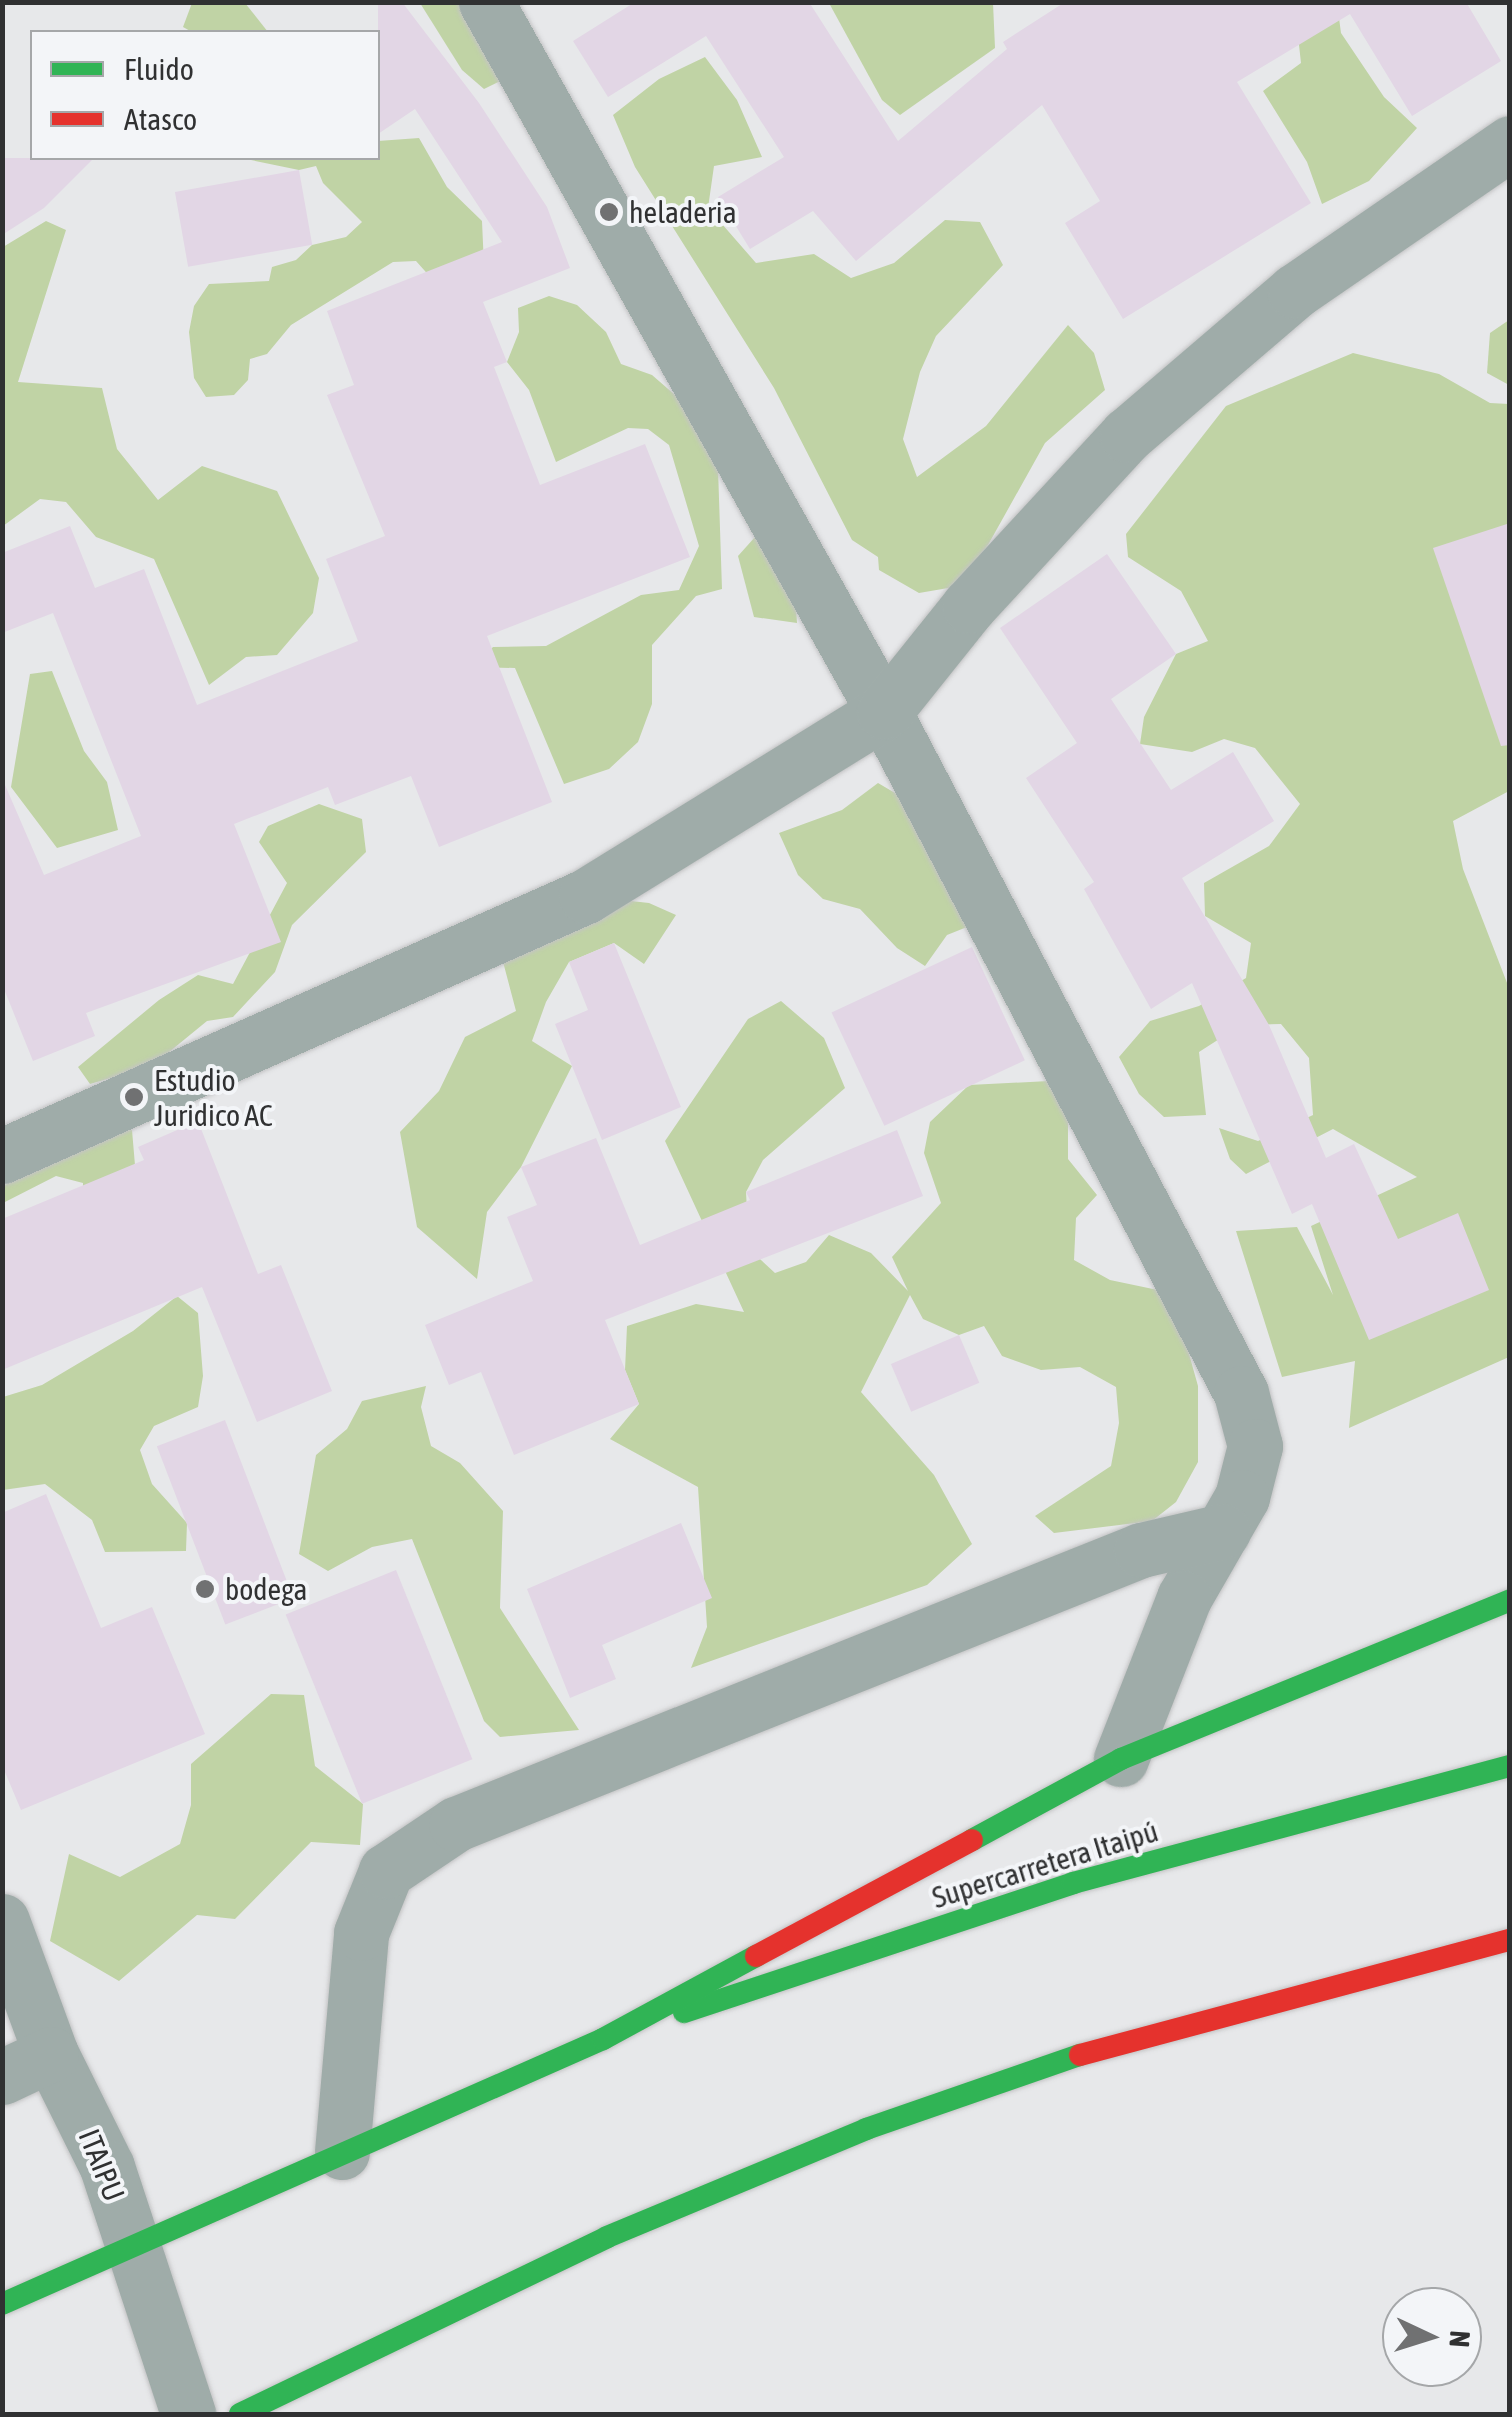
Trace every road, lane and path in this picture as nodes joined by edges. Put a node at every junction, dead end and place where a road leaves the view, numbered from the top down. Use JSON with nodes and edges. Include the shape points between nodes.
{"nodes":[{"id":1,"x":486,"y":2,"type":"edge"},
{"id":2,"x":1510,"y":143,"type":"edge"},
{"id":3,"x":884,"y":712,"type":"junction"},
{"id":4,"x":2,"y":1156,"type":"edge"},
{"id":5,"x":1223,"y":1530,"type":"junction"},
{"id":6,"x":1510,"y":1600,"type":"edge"},
{"id":7,"x":1121,"y":1758,"type":"junction"},
{"id":8,"x":1510,"y":1766,"type":"edge"},
{"id":9,"x":2,"y":1921,"type":"edge"},
{"id":10,"x":1510,"y":1940,"type":"edge"},
{"id":11,"x":603,"y":2039,"type":"junction"},
{"id":12,"x":51,"y":2054,"type":"junction"},
{"id":13,"x":2,"y":2077,"type":"edge"},
{"id":14,"x":342,"y":2152,"type":"junction"},
{"id":15,"x":130,"y":2243,"type":"junction"},
{"id":16,"x":2,"y":2304,"type":"edge"},
{"id":17,"x":188,"y":2414,"type":"edge"},
{"id":18,"x":240,"y":2414,"type":"edge"}],
"edges":[{"from":1,"to":3,"type":"street"},
{"from":2,"to":3,"type":"street","via":[[1295,291],[1127,436],[969,606]]},
{"from":3,"to":4,"type":"street","via":[[586,896]]},
{"from":3,"to":5,"type":"street","via":[[1242,1393],[1255,1446],[1242,1497]]},
{"from":5,"to":7,"type":"street","via":[[1184,1598]]},
{"from":5,"to":14,"type":"street","via":[[1141,1550],[456,1824],[386,1871],[360,1932]]},
{"from":6,"to":7,"type":"main road"},
{"from":7,"to":11,"type":"main road"},
{"from":8,"to":11,"type":"main road","name":"Supercarretera Itaipú","via":[[1073,1883]]},
{"from":9,"to":12,"type":"street","name":"ITAIPU"},
{"from":10,"to":18,"type":"main road","via":[[1102,2047],[866,2129],[607,2236]]},
{"from":11,"to":14,"type":"main road"},
{"from":12,"to":13,"type":"street"},
{"from":12,"to":15,"type":"street","name":"ITAIPU","via":[[107,2168]]},
{"from":14,"to":15,"type":"main road"},
{"from":15,"to":16,"type":"main road"},
{"from":15,"to":17,"type":"street","name":"ITAIPU"}]}
